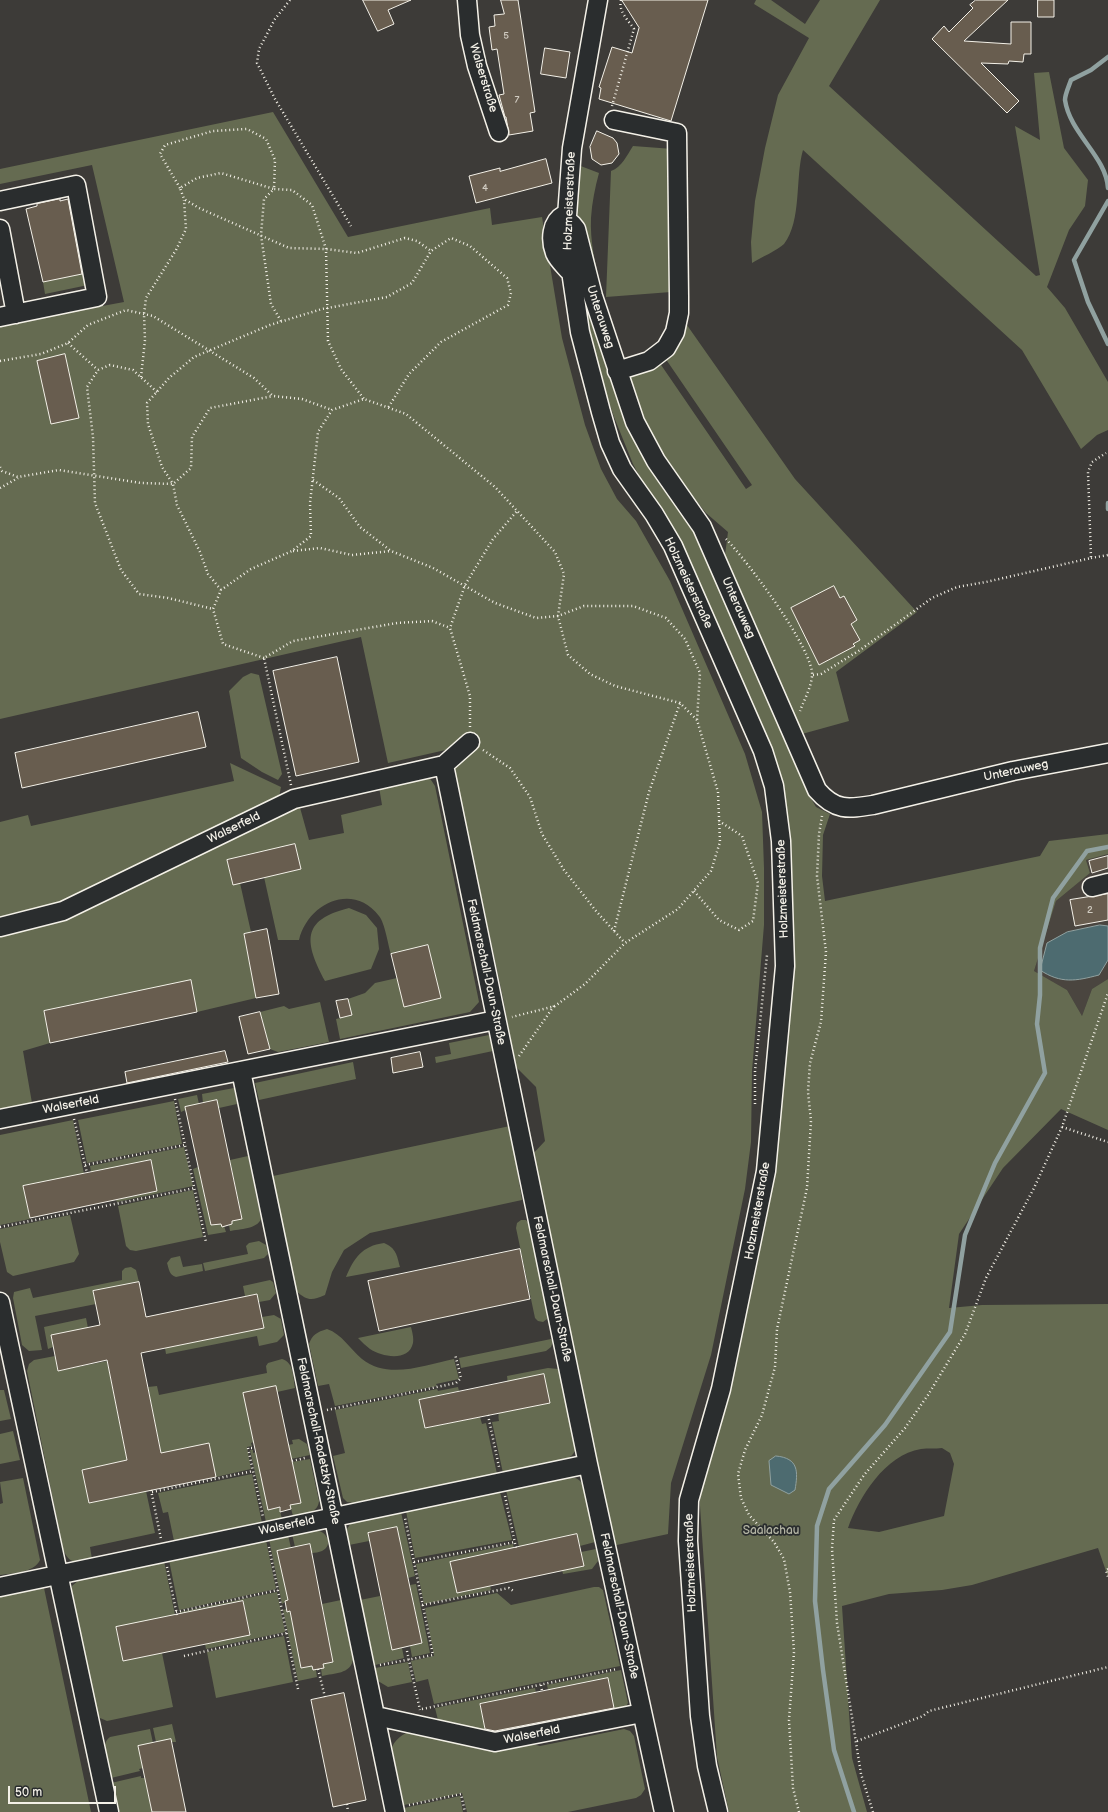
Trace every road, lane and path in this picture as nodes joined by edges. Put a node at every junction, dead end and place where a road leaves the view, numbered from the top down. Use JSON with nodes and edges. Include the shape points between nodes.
{"nodes":[{"id":1,"x":290,"y":0,"type":"edge"},
{"id":2,"x":467,"y":0,"type":"edge"},
{"id":3,"x":598,"y":0,"type":"edge"},
{"id":4,"x":620,"y":0,"type":"edge"},
{"id":5,"x":614,"y":120,"type":"joint"},
{"id":6,"x":499,"y":132,"type":"dead end"},
{"id":7,"x":180,"y":188,"type":"junction"},
{"id":8,"x":274,"y":189,"type":"junction"},
{"id":9,"x":184,"y":199,"type":"junction"},
{"id":10,"x":0,"y":201,"type":"edge"},
{"id":11,"x":567,"y":216,"type":"junction"},
{"id":12,"x":351,"y":226,"type":"dead end"},
{"id":13,"x":0,"y":229,"type":"edge"},
{"id":14,"x":261,"y":235,"type":"junction"},
{"id":15,"x":326,"y":249,"type":"junction"},
{"id":16,"x":431,"y":251,"type":"junction"},
{"id":17,"x":328,"y":308,"type":"junction"},
{"id":18,"x":144,"y":314,"type":"junction"},
{"id":19,"x":8,"y":316,"type":"edge"},
{"id":20,"x":281,"y":322,"type":"junction"},
{"id":21,"x":68,"y":343,"type":"junction"},
{"id":22,"x":210,"y":350,"type":"junction"},
{"id":23,"x":0,"y":361,"type":"edge"},
{"id":24,"x":98,"y":370,"type":"junction"},
{"id":25,"x":618,"y":371,"type":"junction"},
{"id":26,"x":141,"y":377,"type":"junction"},
{"id":27,"x":157,"y":392,"type":"junction"},
{"id":28,"x":273,"y":396,"type":"junction"},
{"id":29,"x":364,"y":399,"type":"junction"},
{"id":30,"x":388,"y":408,"type":"junction"},
{"id":31,"x":332,"y":410,"type":"junction"},
{"id":32,"x":1106,"y":453,"type":"dead end"},
{"id":33,"x":0,"y":468,"type":"edge"},
{"id":34,"x":94,"y":475,"type":"junction"},
{"id":35,"x":18,"y":477,"type":"junction"},
{"id":36,"x":313,"y":480,"type":"junction"},
{"id":37,"x":173,"y":484,"type":"junction"},
{"id":38,"x":0,"y":488,"type":"edge"},
{"id":39,"x":517,"y":511,"type":"junction"},
{"id":40,"x":702,"y":527,"type":"junction"},
{"id":41,"x":292,"y":551,"type":"junction"},
{"id":42,"x":391,"y":552,"type":"junction"},
{"id":43,"x":1108,"y":555,"type":"edge"},
{"id":44,"x":1091,"y":558,"type":"junction"},
{"id":45,"x":466,"y":585,"type":"junction"},
{"id":46,"x":221,"y":590,"type":"junction"},
{"id":47,"x":213,"y":609,"type":"junction"},
{"id":48,"x":558,"y":616,"type":"junction"},
{"id":49,"x":450,"y":628,"type":"junction"},
{"id":50,"x":264,"y":658,"type":"junction"},
{"id":51,"x":813,"y":674,"type":"junction"},
{"id":52,"x":680,"y":703,"type":"junction"},
{"id":53,"x":697,"y":720,"type":"junction"},
{"id":54,"x":791,"y":732,"type":"junction"},
{"id":55,"x":470,"y":742,"type":"junction"},
{"id":56,"x":1108,"y":753,"type":"edge"},
{"id":57,"x":444,"y":765,"type":"junction"},
{"id":58,"x":294,"y":799,"type":"junction"},
{"id":59,"x":825,"y":800,"type":"junction"},
{"id":60,"x":719,"y":821,"type":"junction"},
{"id":61,"x":694,"y":891,"type":"junction"},
{"id":62,"x":0,"y":927,"type":"edge"},
{"id":63,"x":614,"y":931,"type":"junction"},
{"id":64,"x":625,"y":943,"type":"junction"},
{"id":65,"x":768,"y":952,"type":"dead end"},
{"id":66,"x":1108,"y":993,"type":"edge"},
{"id":67,"x":555,"y":1006,"type":"junction"},
{"id":68,"x":496,"y":1020,"type":"junction"},
{"id":69,"x":241,"y":1071,"type":"junction"},
{"id":70,"x":508,"y":1079,"type":"junction"},
{"id":71,"x":172,"y":1085,"type":"junction"},
{"id":72,"x":71,"y":1105,"type":"junction"},
{"id":73,"x":755,"y":1110,"type":"dead end"},
{"id":74,"x":0,"y":1119,"type":"edge"},
{"id":75,"x":1062,"y":1127,"type":"junction"},
{"id":76,"x":1108,"y":1142,"type":"edge"},
{"id":77,"x":186,"y":1146,"type":"junction"},
{"id":78,"x":85,"y":1165,"type":"junction"},
{"id":79,"x":86,"y":1173,"type":"dead end"},
{"id":80,"x":195,"y":1188,"type":"junction"},
{"id":81,"x":0,"y":1227,"type":"edge"},
{"id":82,"x":206,"y":1242,"type":"dead end"},
{"id":83,"x":0,"y":1302,"type":"edge"},
{"id":84,"x":455,"y":1354,"type":"dead end"},
{"id":85,"x":312,"y":1413,"type":"junction"},
{"id":86,"x":252,"y":1448,"type":"dead end"},
{"id":87,"x":588,"y":1464,"type":"junction"},
{"id":88,"x":253,"y":1471,"type":"junction"},
{"id":89,"x":152,"y":1492,"type":"dead end"},
{"id":90,"x":401,"y":1502,"type":"junction"},
{"id":91,"x":334,"y":1516,"type":"junction"},
{"id":92,"x":265,"y":1531,"type":"junction"},
{"id":93,"x":515,"y":1542,"type":"dead end"},
{"id":94,"x":414,"y":1562,"type":"junction"},
{"id":95,"x":1108,"y":1569,"type":"edge"},
{"id":96,"x":58,"y":1575,"type":"junction"},
{"id":97,"x":1108,"y":1577,"type":"edge"},
{"id":98,"x":0,"y":1587,"type":"edge"},
{"id":99,"x":278,"y":1590,"type":"junction"},
{"id":100,"x":515,"y":1592,"type":"dead end"},
{"id":101,"x":422,"y":1605,"type":"junction"},
{"id":102,"x":176,"y":1612,"type":"dead end"},
{"id":103,"x":287,"y":1633,"type":"junction"},
{"id":104,"x":407,"y":1651,"type":"dead end"},
{"id":105,"x":184,"y":1656,"type":"dead end"},
{"id":106,"x":409,"y":1659,"type":"junction"},
{"id":107,"x":632,"y":1666,"type":"junction"},
{"id":108,"x":1108,"y":1667,"type":"edge"},
{"id":109,"x":366,"y":1668,"type":"junction"},
{"id":110,"x":318,"y":1669,"type":"dead end"},
{"id":111,"x":541,"y":1685,"type":"junction"},
{"id":112,"x":298,"y":1689,"type":"dead end"},
{"id":113,"x":542,"y":1691,"type":"dead end"},
{"id":114,"x":325,"y":1697,"type":"dead end"},
{"id":115,"x":642,"y":1713,"type":"junction"},
{"id":116,"x":376,"y":1716,"type":"junction"},
{"id":117,"x":421,"y":1718,"type":"junction"},
{"id":118,"x":857,"y":1741,"type":"junction"},
{"id":119,"x":347,"y":1804,"type":"dead end"},
{"id":120,"x":394,"y":1810,"type":"edge"},
{"id":121,"x":109,"y":1812,"type":"edge"},
{"id":122,"x":348,"y":1812,"type":"edge"},
{"id":123,"x":465,"y":1812,"type":"edge"},
{"id":124,"x":664,"y":1812,"type":"edge"},
{"id":125,"x":718,"y":1812,"type":"edge"},
{"id":126,"x":799,"y":1812,"type":"edge"},
{"id":127,"x":873,"y":1812,"type":"edge"}],
"edges":[{"from":1,"to":12,"type":"path","via":[[275,19],[262,43],[257,63],[275,99]]},
{"from":2,"to":6,"type":"street","name":"Walserstraße","via":[[470,35],[477,66]]},
{"from":3,"to":11,"type":"street","name":"Holzmeisterstraße","via":[[572,148]]},
{"from":4,"to":5,"type":"path","via":[[623,14],[634,29],[612,103]]},
{"from":5,"to":25,"type":"street","via":[[677,133],[679,313],[675,332],[666,348],[649,360]]},
{"from":7,"to":8,"type":"path","via":[[197,178],[221,173]]},
{"from":7,"to":8,"type":"path","via":[[160,154],[165,145],[213,131],[247,129],[266,138],[275,160]]},
{"from":7,"to":9,"type":"path"},
{"from":8,"to":14,"type":"path","via":[[264,199]]},
{"from":8,"to":15,"type":"path","via":[[292,190],[312,205]]},
{"from":9,"to":14,"type":"path"},
{"from":9,"to":18,"type":"path","via":[[186,229],[146,298]]},
{"from":10,"to":19,"type":"street","via":[[76,185],[97,297]]},
{"from":11,"to":25,"type":"street","name":"Unterauweg","via":[[576,228],[592,296]]},
{"from":11,"to":125,"type":"street","name":"Holzmeisterstraße","via":[[559,218],[554,227],[556,254],[571,273],[580,332],[610,443],[622,469],[673,546],[763,751],[774,786],[782,841],[785,966],[766,1171],[721,1389],[690,1500],[688,1541],[700,1716],[707,1766]]},
{"from":13,"to":19,"type":"street"},
{"from":14,"to":15,"type":"path","via":[[289,248]]},
{"from":14,"to":20,"type":"path","via":[[271,304]]},
{"from":15,"to":16,"type":"path","via":[[357,253],[405,238],[417,241]]},
{"from":15,"to":17,"type":"path"},
{"from":16,"to":17,"type":"path","via":[[412,283],[387,297]]},
{"from":16,"to":30,"type":"path","via":[[451,238],[470,246],[507,278],[511,293],[508,305],[442,342],[409,374]]},
{"from":17,"to":20,"type":"path"},
{"from":17,"to":29,"type":"path","via":[[328,341],[341,369]]},
{"from":18,"to":21,"type":"path","via":[[126,310],[88,325]]},
{"from":18,"to":22,"type":"path","via":[[153,316]]},
{"from":18,"to":26,"type":"path","via":[[145,340]]},
{"from":20,"to":22,"type":"path"},
{"from":21,"to":23,"type":"path","via":[[41,354]]},
{"from":21,"to":24,"type":"path"},
{"from":22,"to":27,"type":"path","via":[[194,357]]},
{"from":22,"to":28,"type":"path","via":[[254,378]]},
{"from":24,"to":26,"type":"path","via":[[110,365],[134,370]]},
{"from":24,"to":34,"type":"path","via":[[87,387],[93,436]]},
{"from":25,"to":40,"type":"street","name":"Unterauweg","via":[[629,406],[644,440]]},
{"from":26,"to":27,"type":"path"},
{"from":27,"to":37,"type":"path","via":[[147,403],[148,424],[162,467]]},
{"from":28,"to":31,"type":"path","via":[[302,399]]},
{"from":28,"to":37,"type":"path","via":[[210,408],[192,438],[191,468]]},
{"from":29,"to":30,"type":"path"},
{"from":29,"to":31,"type":"path"},
{"from":30,"to":39,"type":"path","via":[[406,414],[495,486]]},
{"from":31,"to":36,"type":"path","via":[[318,432]]},
{"from":32,"to":44,"type":"path","via":[[1092,462],[1088,472]]},
{"from":33,"to":35,"type":"path"},
{"from":34,"to":35,"type":"path","via":[[59,470]]},
{"from":34,"to":37,"type":"path","via":[[141,483]]},
{"from":34,"to":47,"type":"path","via":[[96,503],[120,570],[139,594]]},
{"from":35,"to":38,"type":"path"},
{"from":36,"to":41,"type":"path","via":[[310,536]]},
{"from":36,"to":42,"type":"path","via":[[338,498],[360,527]]},
{"from":37,"to":46,"type":"path","via":[[177,505],[208,574]]},
{"from":39,"to":45,"type":"path","via":[[493,539]]},
{"from":39,"to":48,"type":"path","via":[[555,552],[564,574]]},
{"from":40,"to":51,"type":"path","via":[[722,535],[748,565],[804,648]]},
{"from":40,"to":54,"type":"street","name":"Unterauweg"},
{"from":41,"to":42,"type":"path","via":[[320,548],[352,555]]},
{"from":41,"to":46,"type":"path","via":[[250,569]]},
{"from":42,"to":45,"type":"path","via":[[433,568]]},
{"from":43,"to":44,"type":"path"},
{"from":44,"to":51,"type":"path","via":[[957,587],[932,598],[860,650],[821,674]]},
{"from":45,"to":48,"type":"path","via":[[495,603],[536,618]]},
{"from":45,"to":49,"type":"path"},
{"from":46,"to":47,"type":"path"},
{"from":47,"to":50,"type":"path","via":[[223,644]]},
{"from":48,"to":52,"type":"path","via":[[568,655],[590,674],[615,686]]},
{"from":48,"to":53,"type":"path","via":[[584,606],[633,606],[666,618],[685,639],[700,674]]},
{"from":49,"to":50,"type":"path","via":[[432,620],[397,623],[294,641]]},
{"from":49,"to":55,"type":"path","via":[[470,696]]},
{"from":50,"to":58,"type":"path"},
{"from":51,"to":54,"type":"path"},
{"from":52,"to":53,"type":"path"},
{"from":52,"to":63,"type":"path","via":[[649,792]]},
{"from":53,"to":60,"type":"path","via":[[718,792]]},
{"from":54,"to":59,"type":"street","name":"Unterauweg","via":[[817,790]]},
{"from":55,"to":57,"type":"street","name":"Walserfeld"},
{"from":55,"to":63,"type":"path","via":[[510,768],[530,797],[542,834],[564,870]]},
{"from":56,"to":59,"type":"street","name":"Unterauweg","via":[[1013,771],[874,805],[840,807]]},
{"from":57,"to":58,"type":"street","name":"Walserfeld"},
{"from":57,"to":68,"type":"street","name":"Feldmarschall-Daun-Straße"},
{"from":58,"to":62,"type":"street","name":"Walserfeld","via":[[63,911]]},
{"from":59,"to":126,"type":"path","via":[[818,834],[817,876],[826,952],[821,1022],[810,1063],[808,1092],[811,1121],[807,1188],[777,1329],[775,1366],[762,1415],[745,1450],[738,1474],[741,1498],[749,1515],[774,1542],[784,1559],[790,1592],[794,1652],[789,1720],[793,1788]]},
{"from":60,"to":61,"type":"path","via":[[720,842],[712,871]]},
{"from":60,"to":61,"type":"path","via":[[742,836],[758,882],[752,921],[739,930],[719,920]]},
{"from":61,"to":64,"type":"path","via":[[678,909]]},
{"from":63,"to":64,"type":"path"},
{"from":64,"to":67,"type":"path","via":[[585,984]]},
{"from":65,"to":73,"type":"path","via":[[754,1071]]},
{"from":66,"to":75,"type":"path"},
{"from":67,"to":68,"type":"path"},
{"from":67,"to":70,"type":"path","via":[[519,1057]]},
{"from":68,"to":69,"type":"street","name":"Walserfeld"},
{"from":68,"to":70,"type":"street","name":"Feldmarschall-Daun-Straße"},
{"from":69,"to":71,"type":"street","name":"Walserfeld"},
{"from":69,"to":85,"type":"street","name":"Feldmarschall-Radetzky-Straße"},
{"from":70,"to":87,"type":"street","name":"Feldmarschall-Daun-Straße"},
{"from":71,"to":72,"type":"street","name":"Walserfeld"},
{"from":71,"to":77,"type":"path"},
{"from":72,"to":74,"type":"street","name":"Walserfeld"},
{"from":72,"to":78,"type":"path"},
{"from":75,"to":76,"type":"path"},
{"from":75,"to":118,"type":"path","via":[[1034,1188],[986,1278],[965,1334],[906,1428],[864,1475],[834,1520],[832,1549],[837,1623]]},
{"from":77,"to":78,"type":"path"},
{"from":77,"to":80,"type":"path"},
{"from":78,"to":79,"type":"path"},
{"from":80,"to":81,"type":"path"},
{"from":80,"to":82,"type":"path"},
{"from":83,"to":96,"type":"street"},
{"from":84,"to":85,"type":"path","via":[[461,1378],[456,1383]]},
{"from":85,"to":91,"type":"street","name":"Feldmarschall-Radetzky-Straße"},
{"from":86,"to":88,"type":"path","via":[[248,1448]]},
{"from":87,"to":90,"type":"street","name":"Walserfeld"},
{"from":87,"to":107,"type":"street","name":"Feldmarschall-Daun-Straße"},
{"from":88,"to":89,"type":"path"},
{"from":88,"to":92,"type":"path"},
{"from":90,"to":91,"type":"street","name":"Walserfeld"},
{"from":90,"to":94,"type":"path"},
{"from":91,"to":92,"type":"street","name":"Walserfeld"},
{"from":91,"to":109,"type":"street","name":"Feldmarschall-Radetzky-Straße"},
{"from":92,"to":96,"type":"street","name":"Walserfeld"},
{"from":92,"to":99,"type":"path"},
{"from":93,"to":94,"type":"path"},
{"from":94,"to":101,"type":"path"},
{"from":95,"to":97,"type":"path"},
{"from":96,"to":98,"type":"street","name":"Walserfeld"},
{"from":96,"to":121,"type":"street"},
{"from":99,"to":102,"type":"path"},
{"from":99,"to":103,"type":"path"},
{"from":100,"to":101,"type":"path","via":[[509,1588]]},
{"from":101,"to":106,"type":"path","via":[[432,1655]]},
{"from":103,"to":105,"type":"path"},
{"from":103,"to":112,"type":"path"},
{"from":104,"to":106,"type":"path"},
{"from":106,"to":109,"type":"path"},
{"from":106,"to":117,"type":"path"},
{"from":107,"to":111,"type":"path"},
{"from":107,"to":115,"type":"street","name":"Feldmarschall-Daun-Straße"},
{"from":108,"to":118,"type":"path","via":[[929,1711],[923,1716]]},
{"from":109,"to":116,"type":"street","name":"Feldmarschall-Radetzky-Straße"},
{"from":110,"to":114,"type":"path"},
{"from":111,"to":113,"type":"path"},
{"from":111,"to":117,"type":"path"},
{"from":115,"to":117,"type":"street","name":"Walserfeld","via":[[495,1742]]},
{"from":115,"to":124,"type":"street","name":"Feldmarschall-Daun-Straße"},
{"from":116,"to":117,"type":"street","name":"Walserfeld"},
{"from":116,"to":120,"type":"street","name":"Feldmarschall-Radetzky-Straße"},
{"from":118,"to":127,"type":"path","via":[[861,1774]]},
{"from":119,"to":122,"type":"path"},
{"from":120,"to":123,"type":"path","via":[[461,1794]]}]}
